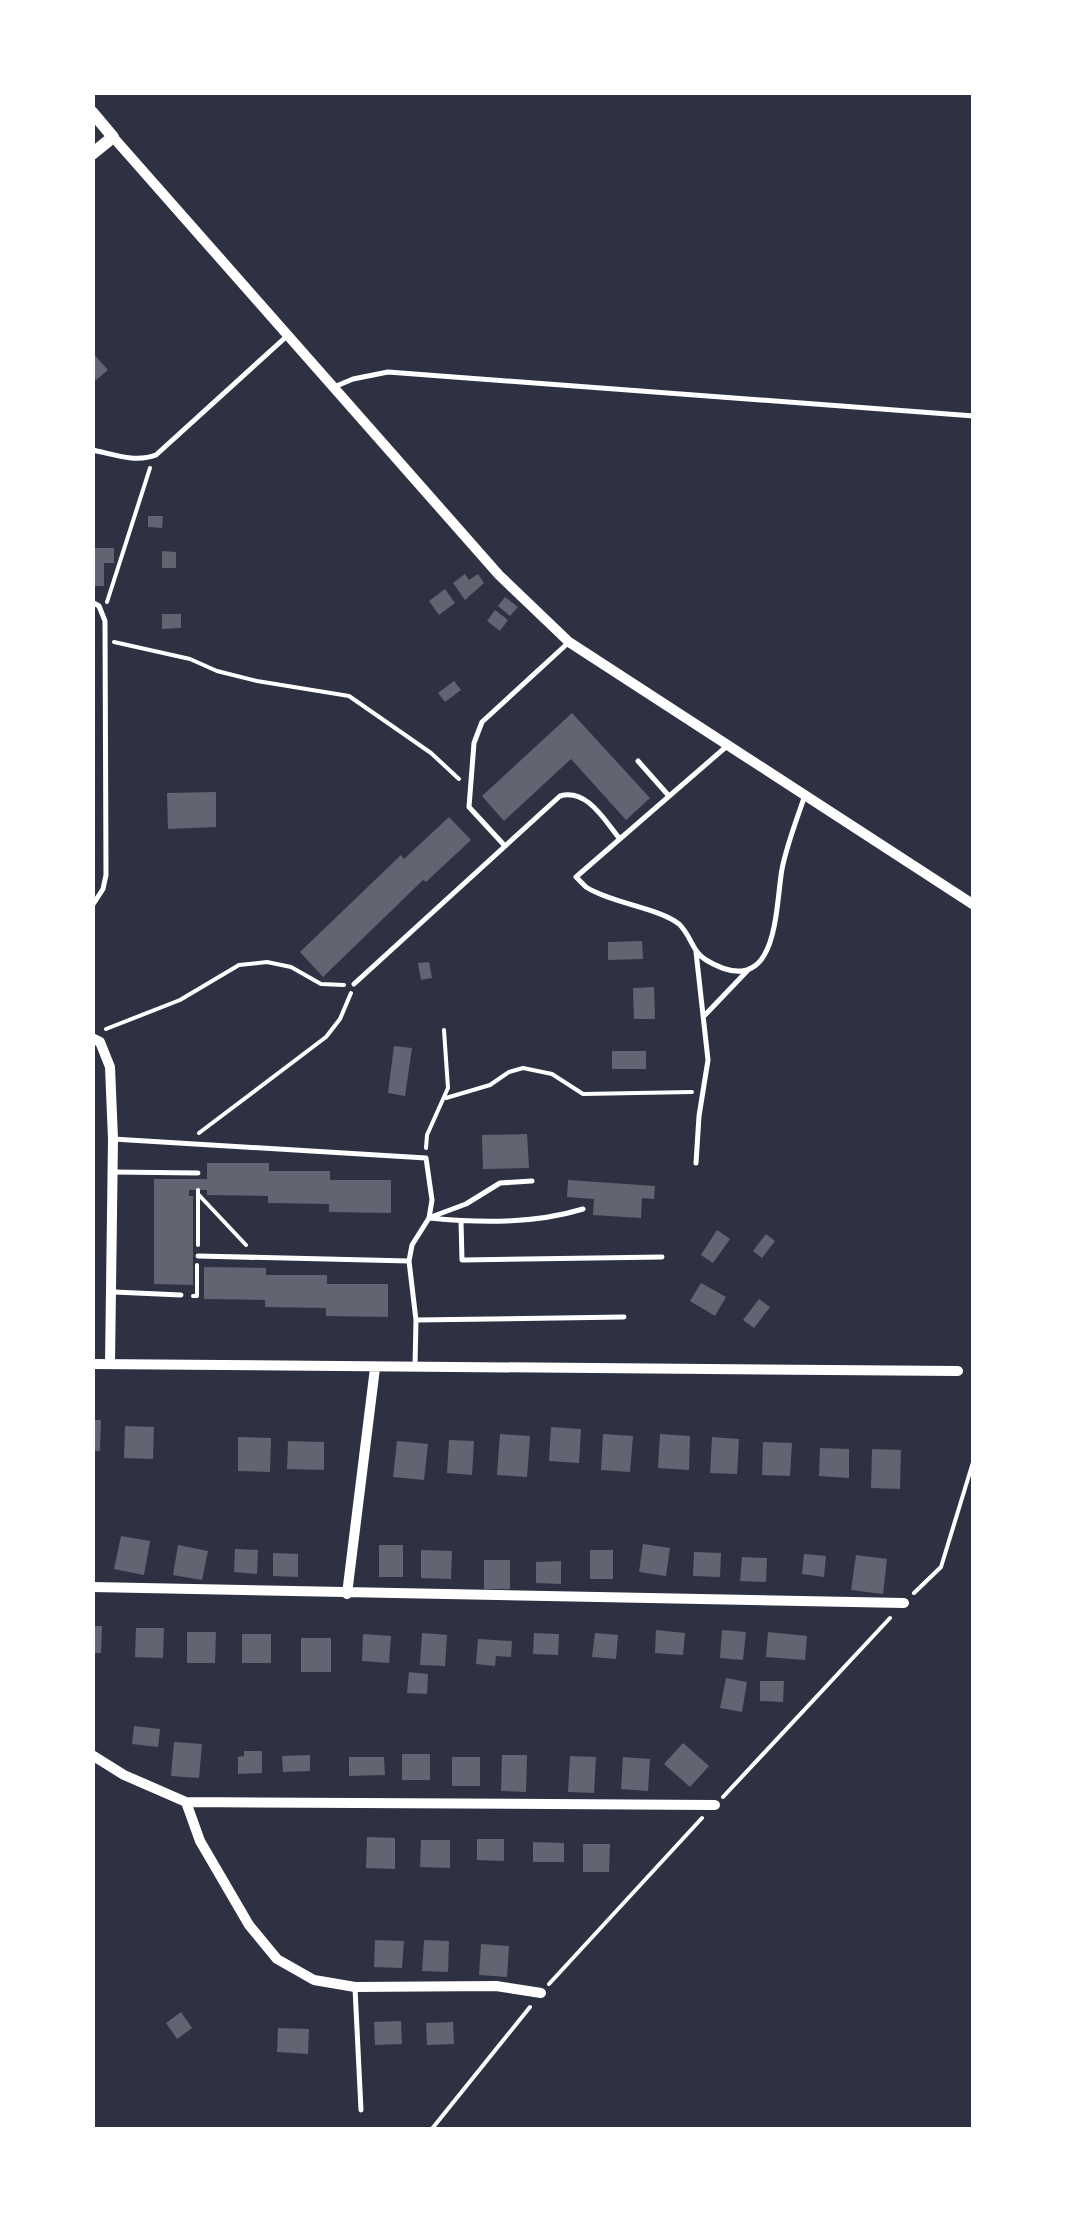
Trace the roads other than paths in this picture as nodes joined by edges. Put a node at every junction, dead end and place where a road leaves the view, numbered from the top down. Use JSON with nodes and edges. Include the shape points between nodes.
{"nodes":[{"id":1,"x":92,"y":112,"type":"edge"},
{"id":2,"x":114,"y":137,"type":"junction"},
{"id":3,"x":92,"y":154,"type":"edge"},
{"id":4,"x":288,"y":336,"type":"junction"},
{"id":5,"x":334,"y":387,"type":"junction"},
{"id":6,"x":974,"y":416,"type":"edge"},
{"id":7,"x":92,"y":450,"type":"edge"},
{"id":8,"x":92,"y":602,"type":"edge"},
{"id":9,"x":569,"y":642,"type":"junction"},
{"id":10,"x":727,"y":746,"type":"junction"},
{"id":11,"x":638,"y":761,"type":"dead end"},
{"id":12,"x":804,"y":795,"type":"junction"},
{"id":13,"x":670,"y":796,"type":"junction"},
{"id":14,"x":620,"y":839,"type":"junction"},
{"id":15,"x":505,"y":846,"type":"junction"},
{"id":16,"x":974,"y":905,"type":"edge"},
{"id":17,"x":92,"y":906,"type":"edge"},
{"id":18,"x":696,"y":952,"type":"junction"},
{"id":19,"x":751,"y":966,"type":"junction"},
{"id":20,"x":354,"y":984,"type":"road end"},
{"id":21,"x":705,"y":1016,"type":"junction"},
{"id":22,"x":93,"y":1038,"type":"edge"},
{"id":23,"x":114,"y":1139,"type":"junction"},
{"id":24,"x":696,"y":1162,"type":"dead end"},
{"id":25,"x":113,"y":1172,"type":"junction"},
{"id":26,"x":198,"y":1173,"type":"dead end"},
{"id":27,"x":532,"y":1181,"type":"dead end"},
{"id":28,"x":583,"y":1209,"type":"dead end"},
{"id":29,"x":428,"y":1218,"type":"junction"},
{"id":30,"x":461,"y":1221,"type":"junction"},
{"id":31,"x":198,"y":1256,"type":"dead end"},
{"id":32,"x":662,"y":1257,"type":"dead end"},
{"id":33,"x":409,"y":1261,"type":"junction"},
{"id":34,"x":112,"y":1292,"type":"junction"},
{"id":35,"x":181,"y":1296,"type":"dead end"},
{"id":36,"x":624,"y":1317,"type":"dead end"},
{"id":37,"x":416,"y":1320,"type":"junction"},
{"id":38,"x":92,"y":1364,"type":"edge"},
{"id":39,"x":110,"y":1364,"type":"junction"},
{"id":40,"x":415,"y":1366,"type":"junction"},
{"id":41,"x":375,"y":1368,"type":"junction"},
{"id":42,"x":958,"y":1371,"type":"dead end"},
{"id":43,"x":92,"y":1587,"type":"edge"},
{"id":44,"x":347,"y":1594,"type":"junction"},
{"id":45,"x":904,"y":1603,"type":"dead end"},
{"id":46,"x":92,"y":1755,"type":"edge"},
{"id":47,"x":186,"y":1802,"type":"junction"},
{"id":48,"x":715,"y":1805,"type":"dead end"},
{"id":49,"x":355,"y":1987,"type":"junction"},
{"id":50,"x":541,"y":1994,"type":"dead end"},
{"id":51,"x":362,"y":2110,"type":"dead end"}],
"edges":[{"from":1,"to":2,"type":"street"},
{"from":2,"to":3,"type":"street"},
{"from":2,"to":4,"type":"street"},
{"from":4,"to":5,"type":"street"},
{"from":4,"to":7,"type":"lane","via":[[156,455]]},
{"from":5,"to":6,"type":"lane","via":[[388,372]]},
{"from":5,"to":9,"type":"street","via":[[499,575]]},
{"from":8,"to":17,"type":"lane","via":[[103,612],[105,639],[106,875]]},
{"from":9,"to":10,"type":"street"},
{"from":9,"to":15,"type":"lane","via":[[482,722],[474,743],[469,807]]},
{"from":10,"to":12,"type":"street"},
{"from":10,"to":13,"type":"lane"},
{"from":11,"to":13,"type":"lane"},
{"from":12,"to":16,"type":"street"},
{"from":12,"to":19,"type":"lane","via":[[784,858],[774,938]]},
{"from":13,"to":14,"type":"lane"},
{"from":14,"to":15,"type":"lane","via":[[589,803],[570,793]]},
{"from":14,"to":18,"type":"lane","via":[[576,877],[593,892],[678,924]]},
{"from":15,"to":20,"type":"lane"},
{"from":18,"to":19,"type":"lane","via":[[722,967]]},
{"from":18,"to":21,"type":"lane"},
{"from":19,"to":21,"type":"lane"},
{"from":21,"to":24,"type":"lane","via":[[708,1060]]},
{"from":22,"to":23,"type":"street","via":[[110,1067]]},
{"from":23,"to":25,"type":"street"},
{"from":23,"to":29,"type":"lane","via":[[426,1158]]},
{"from":25,"to":26,"type":"lane"},
{"from":25,"to":34,"type":"street"},
{"from":27,"to":29,"type":"lane","via":[[500,1183]]},
{"from":28,"to":30,"type":"lane","via":[[550,1219]]},
{"from":29,"to":30,"type":"lane"},
{"from":29,"to":33,"type":"lane"},
{"from":30,"to":32,"type":"lane","via":[[462,1260]]},
{"from":31,"to":33,"type":"lane"},
{"from":33,"to":37,"type":"lane"},
{"from":34,"to":35,"type":"lane"},
{"from":34,"to":39,"type":"street"},
{"from":36,"to":37,"type":"lane"},
{"from":37,"to":40,"type":"lane"},
{"from":38,"to":39,"type":"street"},
{"from":39,"to":41,"type":"street"},
{"from":40,"to":41,"type":"street"},
{"from":40,"to":42,"type":"street"},
{"from":41,"to":44,"type":"street"},
{"from":43,"to":44,"type":"street"},
{"from":44,"to":45,"type":"street"},
{"from":46,"to":47,"type":"street"},
{"from":47,"to":48,"type":"street"},
{"from":47,"to":49,"type":"street","via":[[200,1841],[249,1925],[278,1959],[314,1980]]},
{"from":49,"to":50,"type":"street","via":[[496,1986]]},
{"from":49,"to":51,"type":"lane"}]}
